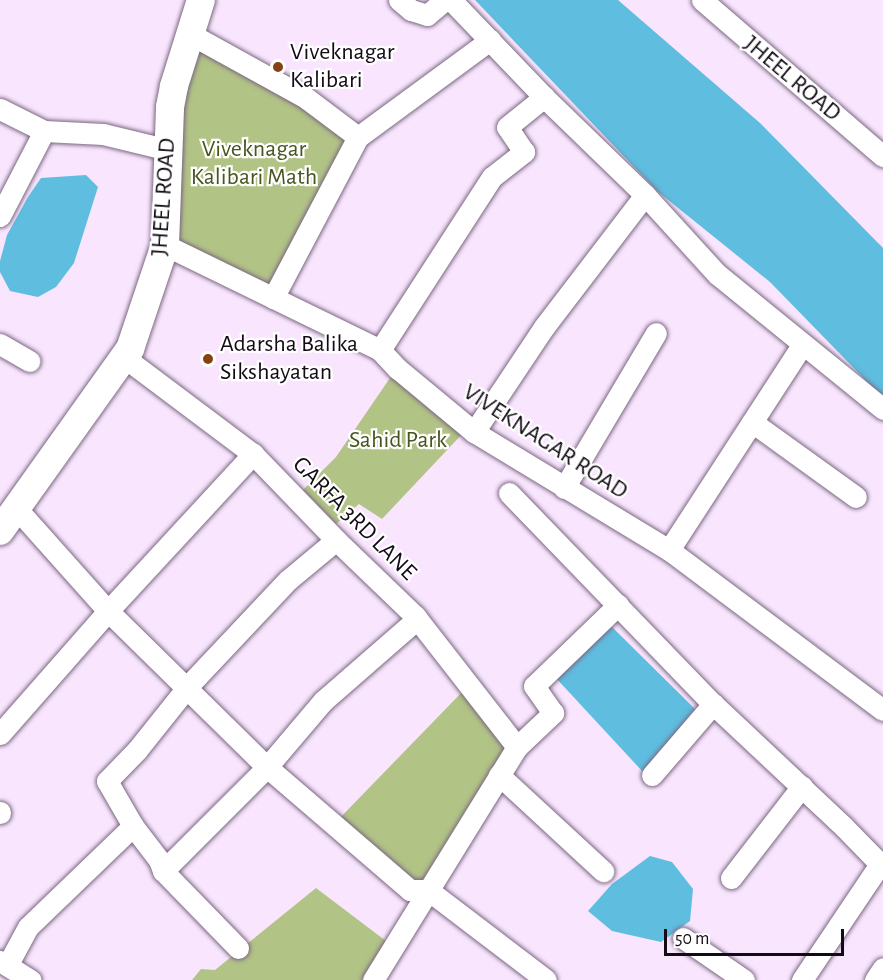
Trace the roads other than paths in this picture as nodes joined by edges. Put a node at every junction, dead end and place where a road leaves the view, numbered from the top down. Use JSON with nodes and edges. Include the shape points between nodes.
{"nodes":[{"id":1,"x":201,"y":0,"type":"edge"},
{"id":2,"x":399,"y":0,"type":"edge"},
{"id":3,"x":445,"y":0,"type":"edge"},
{"id":4,"x":451,"y":0,"type":"edge"},
{"id":5,"x":702,"y":0,"type":"edge"},
{"id":6,"x":192,"y":35,"type":"junction"},
{"id":7,"x":490,"y":39,"type":"junction"},
{"id":8,"x":544,"y":97,"type":"junction"},
{"id":9,"x":0,"y":109,"type":"edge"},
{"id":10,"x":44,"y":131,"type":"junction"},
{"id":11,"x":358,"y":137,"type":"junction"},
{"id":12,"x":169,"y":150,"type":"junction"},
{"id":13,"x":883,"y":156,"type":"edge"},
{"id":14,"x":645,"y":195,"type":"junction"},
{"id":15,"x":0,"y":216,"type":"edge"},
{"id":16,"x":165,"y":245,"type":"junction"},
{"id":17,"x":273,"y":298,"type":"junction"},
{"id":18,"x":656,"y":333,"type":"dead end"},
{"id":19,"x":0,"y":344,"type":"edge"},
{"id":20,"x":802,"y":345,"type":"junction"},
{"id":21,"x":380,"y":350,"type":"junction"},
{"id":22,"x":125,"y":358,"type":"junction"},
{"id":23,"x":29,"y":360,"type":"dead end"},
{"id":24,"x":883,"y":410,"type":"edge"},
{"id":25,"x":752,"y":422,"type":"junction"},
{"id":26,"x":474,"y":432,"type":"junction"},
{"id":27,"x":253,"y":454,"type":"junction"},
{"id":28,"x":564,"y":489,"type":"junction"},
{"id":29,"x":509,"y":493,"type":"dead end"},
{"id":30,"x":856,"y":497,"type":"dead end"},
{"id":31,"x":18,"y":510,"type":"junction"},
{"id":32,"x":0,"y":531,"type":"edge"},
{"id":33,"x":336,"y":540,"type":"junction"},
{"id":34,"x":669,"y":550,"type":"junction"},
{"id":35,"x":618,"y":605,"type":"junction"},
{"id":36,"x":108,"y":610,"type":"junction"},
{"id":37,"x":417,"y":619,"type":"junction"},
{"id":38,"x":188,"y":686,"type":"junction"},
{"id":39,"x":713,"y":704,"type":"junction"},
{"id":40,"x":883,"y":710,"type":"edge"},
{"id":41,"x":0,"y":734,"type":"edge"},
{"id":42,"x":517,"y":747,"type":"junction"},
{"id":43,"x":267,"y":767,"type":"junction"},
{"id":44,"x":652,"y":775,"type":"dead end"},
{"id":45,"x":499,"y":776,"type":"junction"},
{"id":46,"x":802,"y":786,"type":"junction"},
{"id":47,"x":133,"y":826,"type":"junction"},
{"id":48,"x":882,"y":866,"type":"edge"},
{"id":49,"x":603,"y":871,"type":"dead end"},
{"id":50,"x":164,"y":872,"type":"junction"},
{"id":51,"x":731,"y":878,"type":"dead end"},
{"id":52,"x":428,"y":890,"type":"junction"},
{"id":53,"x":683,"y":938,"type":"dead end"},
{"id":54,"x":238,"y":948,"type":"dead end"},
{"id":55,"x":4,"y":963,"type":"edge"},
{"id":56,"x":883,"y":968,"type":"edge"},
{"id":57,"x":30,"y":980,"type":"edge"},
{"id":58,"x":373,"y":980,"type":"edge"},
{"id":59,"x":546,"y":980,"type":"edge"},
{"id":60,"x":744,"y":980,"type":"edge"},
{"id":61,"x":802,"y":980,"type":"edge"},
{"id":62,"x":875,"y":980,"type":"edge"}],
"edges":[{"from":1,"to":6,"type":"street","name":"JHEEL ROAD"},
{"from":2,"to":3,"type":"street","via":[[411,10],[427,15]]},
{"from":4,"to":7,"type":"street"},
{"from":5,"to":13,"type":"street","name":"JHEEL ROAD"},
{"from":6,"to":11,"type":"street","via":[[306,98]]},
{"from":6,"to":12,"type":"street","name":"JHEEL ROAD","via":[[174,86]]},
{"from":7,"to":8,"type":"street"},
{"from":7,"to":11,"type":"street"},
{"from":8,"to":14,"type":"street"},
{"from":8,"to":21,"type":"street","via":[[507,128],[524,152],[492,177]]},
{"from":9,"to":10,"type":"street"},
{"from":10,"to":12,"type":"street","via":[[103,134]]},
{"from":10,"to":15,"type":"street"},
{"from":11,"to":17,"type":"street"},
{"from":12,"to":16,"type":"street","name":"JHEEL ROAD"},
{"from":14,"to":20,"type":"street","via":[[717,274]]},
{"from":14,"to":26,"type":"street","via":[[544,327]]},
{"from":16,"to":17,"type":"street","name":"VIVEKNAGAR ROAD"},
{"from":16,"to":22,"type":"street","name":"JHEEL ROAD"},
{"from":17,"to":21,"type":"street","name":"VIVEKNAGAR ROAD"},
{"from":18,"to":28,"type":"street"},
{"from":19,"to":23,"type":"street"},
{"from":20,"to":24,"type":"street"},
{"from":20,"to":25,"type":"street"},
{"from":21,"to":26,"type":"street","name":"VIVEKNAGAR ROAD"},
{"from":22,"to":27,"type":"street","name":"GARFA 3RD LANE"},
{"from":22,"to":31,"type":"street","name":"JHEEL ROAD"},
{"from":25,"to":30,"type":"street"},
{"from":25,"to":34,"type":"street"},
{"from":26,"to":28,"type":"street","name":"VIVEKNAGAR ROAD"},
{"from":27,"to":33,"type":"street","name":"GARFA 3RD LANE"},
{"from":27,"to":36,"type":"street"},
{"from":28,"to":34,"type":"street","name":"VIVEKNAGAR ROAD"},
{"from":29,"to":35,"type":"street"},
{"from":31,"to":32,"type":"street","name":"JHEEL ROAD"},
{"from":31,"to":36,"type":"street"},
{"from":33,"to":37,"type":"street","name":"GARFA 3RD LANE"},
{"from":33,"to":38,"type":"street","via":[[288,580]]},
{"from":34,"to":40,"type":"street","name":"VIVEKNAGAR ROAD"},
{"from":35,"to":39,"type":"street"},
{"from":35,"to":42,"type":"street","via":[[534,686],[553,712]]},
{"from":36,"to":38,"type":"street"},
{"from":36,"to":41,"type":"street"},
{"from":37,"to":42,"type":"street","name":"GARFA 3RD LANE"},
{"from":37,"to":43,"type":"street","via":[[323,701]]},
{"from":38,"to":43,"type":"street"},
{"from":38,"to":47,"type":"street","via":[[107,781]]},
{"from":39,"to":44,"type":"street"},
{"from":39,"to":46,"type":"street"},
{"from":42,"to":45,"type":"street"},
{"from":43,"to":50,"type":"street"},
{"from":43,"to":52,"type":"street","via":[[410,890]]},
{"from":45,"to":49,"type":"street"},
{"from":45,"to":52,"type":"street"},
{"from":46,"to":48,"type":"street"},
{"from":46,"to":51,"type":"street"},
{"from":47,"to":50,"type":"street"},
{"from":47,"to":55,"type":"street","via":[[28,927]]},
{"from":48,"to":61,"type":"street"},
{"from":50,"to":54,"type":"street"},
{"from":52,"to":58,"type":"street"},
{"from":52,"to":59,"type":"street"},
{"from":53,"to":60,"type":"street"},
{"from":55,"to":57,"type":"street"},
{"from":56,"to":62,"type":"street"}]}
